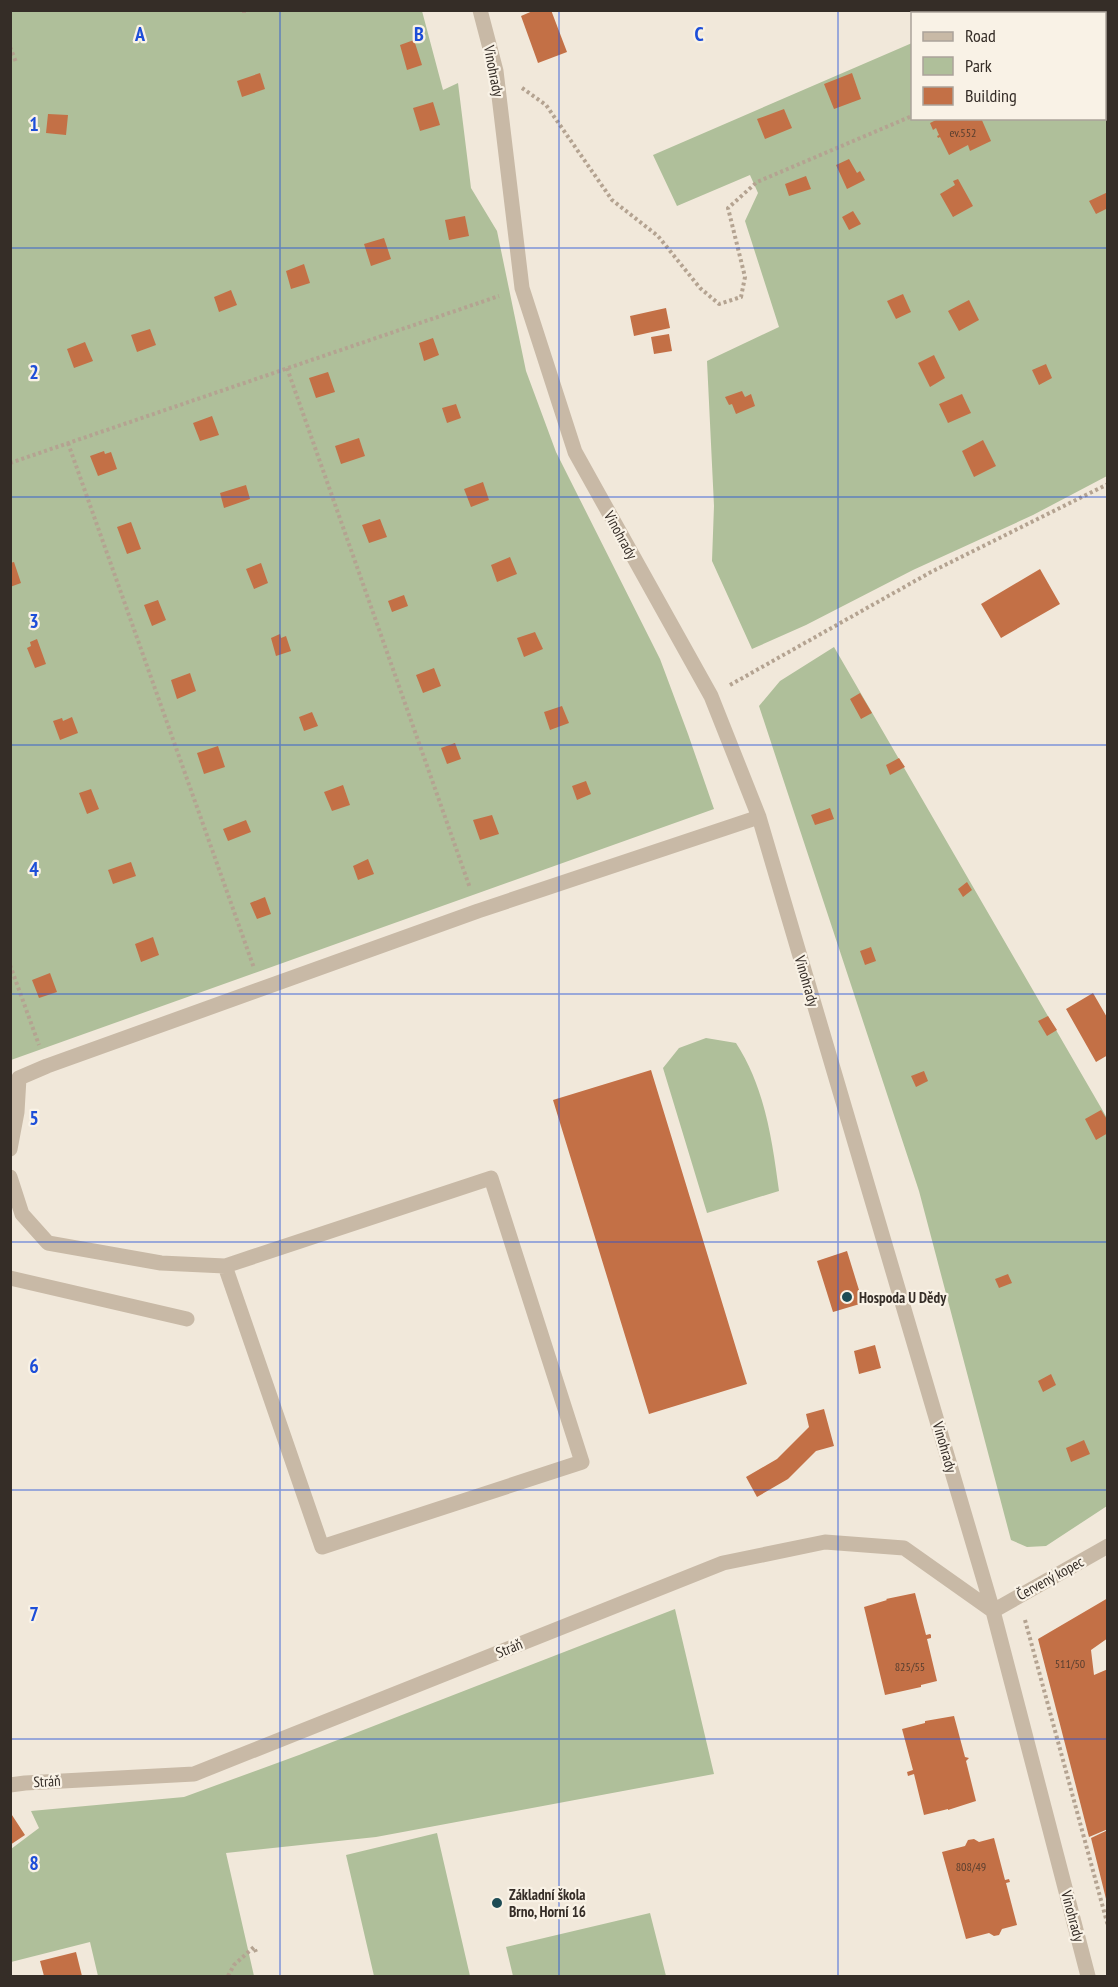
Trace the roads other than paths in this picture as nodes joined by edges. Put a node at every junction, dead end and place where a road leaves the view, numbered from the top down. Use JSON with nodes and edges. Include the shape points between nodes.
{"nodes":[{"id":1,"x":480,"y":10,"type":"edge"},
{"id":2,"x":759,"y":817,"type":"junction"},
{"id":3,"x":15,"y":1079,"type":"edge"},
{"id":4,"x":10,"y":1149,"type":"edge"},
{"id":5,"x":10,"y":1177,"type":"edge"},
{"id":6,"x":225,"y":1266,"type":"junction"},
{"id":7,"x":10,"y":1278,"type":"edge"},
{"id":8,"x":187,"y":1319,"type":"dead end"},
{"id":9,"x":1107,"y":1546,"type":"edge"},
{"id":10,"x":993,"y":1611,"type":"junction"},
{"id":11,"x":10,"y":1785,"type":"edge"},
{"id":12,"x":1088,"y":1977,"type":"edge"}],
"edges":[{"from":1,"to":2,"type":"street","name":"Vinohrady","via":[[496,70],[522,288],[575,452],[711,696]]},
{"from":2,"to":3,"type":"street","via":[[478,911]]},
{"from":2,"to":10,"type":"street","name":"Vinohrady"},
{"from":3,"to":4,"type":"street","via":[[17,1112]]},
{"from":5,"to":6,"type":"street","via":[[22,1214],[48,1243],[161,1263]]},
{"from":6,"to":6,"type":"street","via":[[491,1178],[582,1462],[322,1547]]},
{"from":7,"to":8,"type":"street"},
{"from":9,"to":10,"type":"street","name":"Červený kopec"},
{"from":10,"to":11,"type":"street","name":"Stráň","via":[[904,1548],[825,1542],[723,1563],[194,1774]]},
{"from":10,"to":12,"type":"street","name":"Vinohrady"}]}
